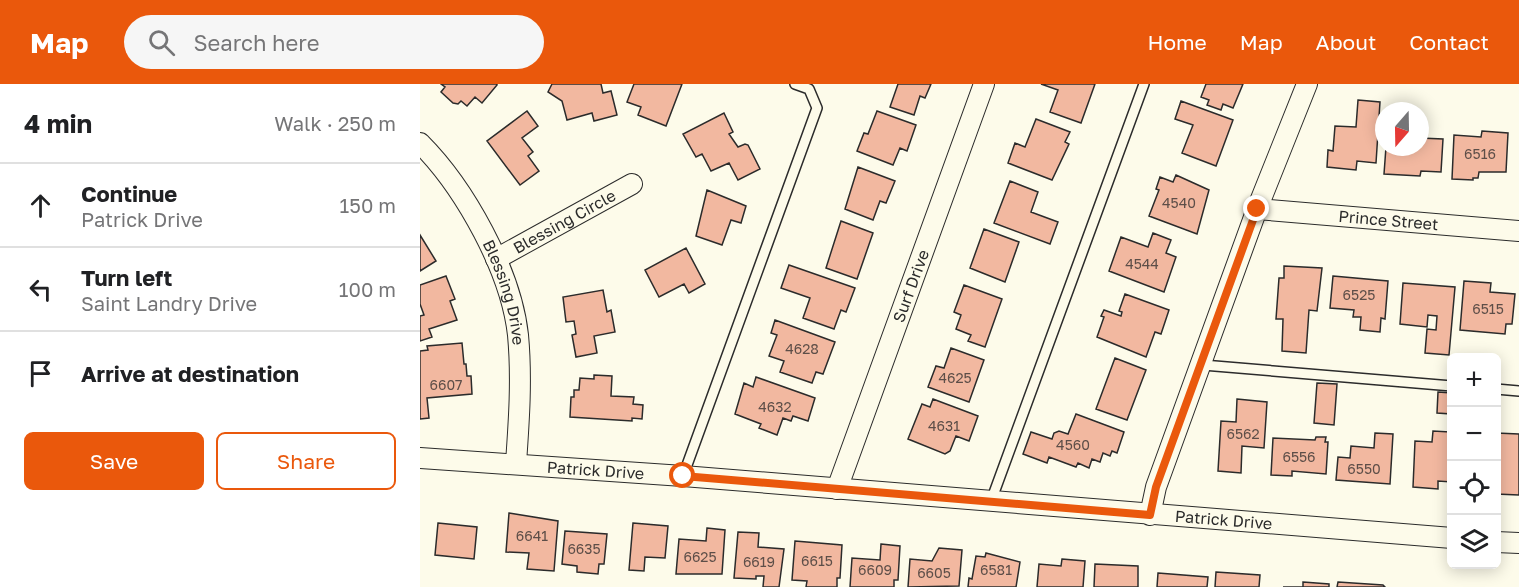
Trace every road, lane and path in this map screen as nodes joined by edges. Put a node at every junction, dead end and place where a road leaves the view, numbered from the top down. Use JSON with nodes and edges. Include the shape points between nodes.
{"nodes":[{"id":1,"x":795,"y":84,"type":"edge"},
{"id":2,"x":984,"y":84,"type":"edge"},
{"id":3,"x":1144,"y":84,"type":"edge"},
{"id":4,"x":1307,"y":84,"type":"edge"},
{"id":5,"x":420,"y":143,"type":"edge"},
{"id":6,"x":632,"y":184,"type":"dead end"},
{"id":7,"x":1257,"y":209,"type":"junction"},
{"id":8,"x":1519,"y":231,"type":"edge"},
{"id":9,"x":496,"y":259,"type":"junction"},
{"id":10,"x":1203,"y":365,"type":"junction"},
{"id":11,"x":1447,"y":386,"type":"edge"},
{"id":12,"x":1501,"y":389,"type":"edge"},
{"id":13,"x":1519,"y":391,"type":"edge"},
{"id":14,"x":420,"y":458,"type":"edge"},
{"id":15,"x":516,"y":463,"type":"junction"},
{"id":16,"x":683,"y":476,"type":"junction"},
{"id":17,"x":837,"y":489,"type":"junction"},
{"id":18,"x":991,"y":501,"type":"junction"},
{"id":19,"x":1150,"y":515,"type":"junction"},
{"id":20,"x":1447,"y":538,"type":"edge"},
{"id":21,"x":1501,"y":542,"type":"edge"},
{"id":22,"x":1519,"y":543,"type":"edge"}],
"edges":[{"from":1,"to":16,"type":"lane","via":[[809,89],[817,108]]},
{"from":2,"to":17,"type":"street","name":"Surf Drive"},
{"from":3,"to":18,"type":"lane"},
{"from":4,"to":7,"type":"street"},
{"from":5,"to":9,"type":"street","name":"Blessing Drive","via":[[460,190]]},
{"from":6,"to":9,"type":"street","name":"Blessing Circle"},
{"from":7,"to":8,"type":"street","name":"Prince Street"},
{"from":7,"to":10,"type":"street"},
{"from":9,"to":15,"type":"street","name":"Blessing Drive","via":[[518,333]]},
{"from":10,"to":11,"type":"lane"},
{"from":10,"to":19,"type":"street","via":[[1156,487]]},
{"from":12,"to":13,"type":"lane"},
{"from":14,"to":15,"type":"street","name":"Patrick Drive"},
{"from":15,"to":16,"type":"street","name":"Patrick Drive"},
{"from":16,"to":17,"type":"street","name":"Patrick Drive"},
{"from":17,"to":18,"type":"street","name":"Patrick Drive"},
{"from":18,"to":19,"type":"street","name":"Patrick Drive"},
{"from":19,"to":20,"type":"street","name":"Patrick Drive"},
{"from":21,"to":22,"type":"street"}]}
